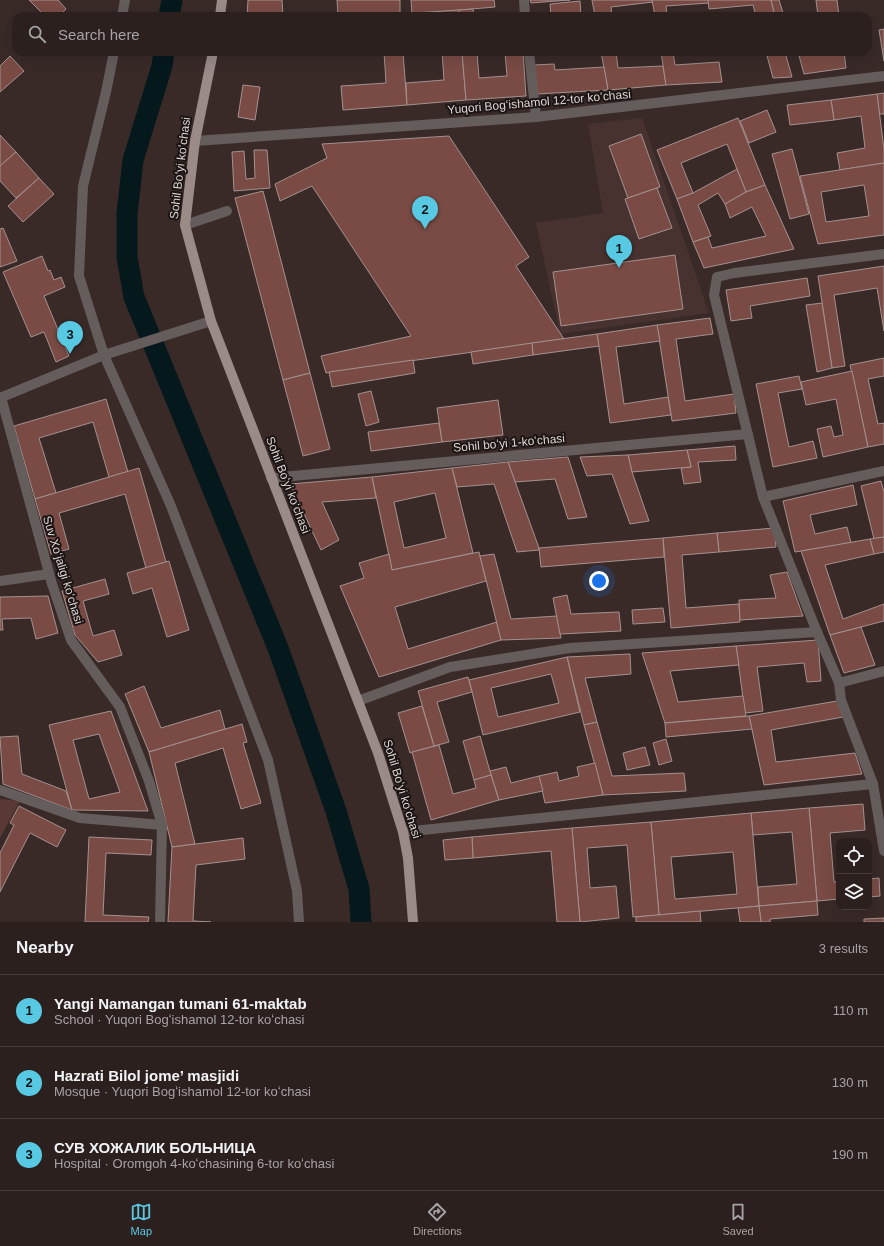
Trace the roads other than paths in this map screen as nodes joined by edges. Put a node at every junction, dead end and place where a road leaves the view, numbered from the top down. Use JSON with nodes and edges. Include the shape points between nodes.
{"nodes":[{"id":1,"x":125,"y":0,"type":"edge"},
{"id":2,"x":222,"y":0,"type":"edge"},
{"id":3,"x":524,"y":0,"type":"edge"},
{"id":4,"x":123,"y":12,"type":"edge"},
{"id":5,"x":220,"y":12,"type":"edge"},
{"id":6,"x":525,"y":12,"type":"edge"},
{"id":7,"x":113,"y":56,"type":"edge"},
{"id":8,"x":212,"y":56,"type":"edge"},
{"id":9,"x":529,"y":56,"type":"edge"},
{"id":10,"x":884,"y":76,"type":"edge"},
{"id":11,"x":536,"y":117,"type":"junction"},
{"id":12,"x":195,"y":141,"type":"junction"},
{"id":13,"x":227,"y":211,"type":"dead end"},
{"id":14,"x":185,"y":224,"type":"junction"},
{"id":15,"x":884,"y":254,"type":"edge"},
{"id":16,"x":211,"y":321,"type":"junction"},
{"id":17,"x":104,"y":355,"type":"junction"},
{"id":18,"x":1,"y":398,"type":"edge"},
{"id":19,"x":748,"y":434,"type":"junction"},
{"id":20,"x":884,"y":471,"type":"edge"},
{"id":21,"x":272,"y":478,"type":"junction"},
{"id":22,"x":763,"y":497,"type":"junction"},
{"id":23,"x":49,"y":574,"type":"junction"},
{"id":24,"x":0,"y":582,"type":"edge"},
{"id":25,"x":817,"y":632,"type":"junction"},
{"id":26,"x":884,"y":672,"type":"edge"},
{"id":27,"x":839,"y":683,"type":"junction"},
{"id":28,"x":358,"y":701,"type":"junction"},
{"id":29,"x":873,"y":784,"type":"junction"},
{"id":30,"x":0,"y":790,"type":"edge"},
{"id":31,"x":162,"y":825,"type":"junction"},
{"id":32,"x":403,"y":832,"type":"junction"},
{"id":33,"x":884,"y":851,"type":"edge"},
{"id":34,"x":160,"y":922,"type":"edge"},
{"id":35,"x":299,"y":922,"type":"edge"},
{"id":36,"x":413,"y":922,"type":"edge"}],
"edges":[{"from":1,"to":4,"type":"street"},
{"from":2,"to":5,"type":"main road"},
{"from":3,"to":6,"type":"street"},
{"from":7,"to":17,"type":"street","via":[[83,186],[79,276]]},
{"from":8,"to":12,"type":"main road","name":"Sohil Boʻyi koʻchasi"},
{"from":9,"to":11,"type":"street"},
{"from":10,"to":11,"type":"street","name":"Yuqori Bogʻishamol 12-tor koʻchasi"},
{"from":11,"to":12,"type":"street","name":"Yuqori Bogʻishamol 12-tor koʻchasi"},
{"from":12,"to":14,"type":"main road","name":"Sohil Boʻyi koʻchasi"},
{"from":13,"to":14,"type":"street"},
{"from":14,"to":16,"type":"main road","name":"Sohil Boʻyi koʻchasi"},
{"from":15,"to":19,"type":"street","via":[[717,277],[714,295]]},
{"from":16,"to":17,"type":"street"},
{"from":16,"to":21,"type":"main road","name":"Sohil Boʻyi koʻchasi"},
{"from":17,"to":18,"type":"street"},
{"from":17,"to":35,"type":"street","via":[[170,506],[268,760],[297,891]]},
{"from":18,"to":23,"type":"street","name":"Suv Xoʻjaligi koʻchasi"},
{"from":19,"to":21,"type":"street","name":"Sohil boʻyi 1-koʻchasi"},
{"from":19,"to":22,"type":"street"},
{"from":20,"to":22,"type":"street"},
{"from":21,"to":28,"type":"main road","name":"Sohil Boʻyi koʻchasi"},
{"from":22,"to":25,"type":"street"},
{"from":23,"to":24,"type":"street"},
{"from":23,"to":31,"type":"street","name":"Suv Xoʻjaligi koʻchasi","via":[[71,640],[120,707],[149,781]]},
{"from":25,"to":27,"type":"street"},
{"from":25,"to":28,"type":"street","via":[[570,648],[450,667]]},
{"from":26,"to":27,"type":"street"},
{"from":27,"to":29,"type":"street","via":[[841,700]]},
{"from":28,"to":32,"type":"main road","name":"Sohil Boʻyi koʻchasi","via":[[378,753]]},
{"from":29,"to":32,"type":"street"},
{"from":29,"to":33,"type":"street"},
{"from":30,"to":31,"type":"street","via":[[80,818]]},
{"from":31,"to":34,"type":"street","name":"Suv Xoʻjaligi koʻchasi"},
{"from":32,"to":36,"type":"main road","name":"Sohil Boʻyi koʻchasi","via":[[408,858]]}]}
